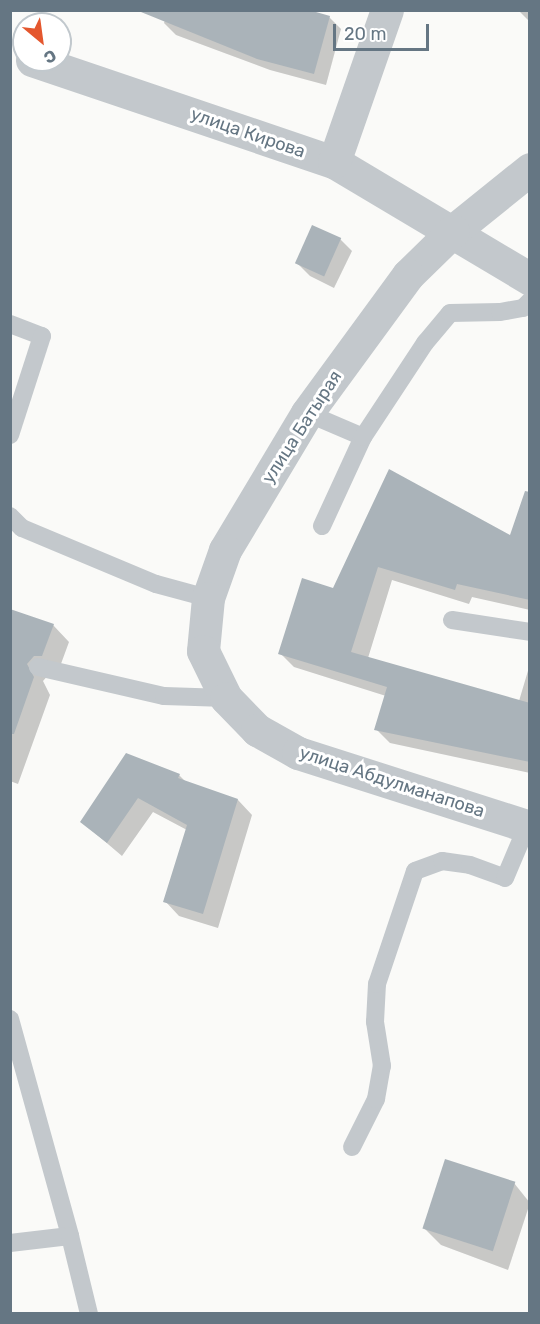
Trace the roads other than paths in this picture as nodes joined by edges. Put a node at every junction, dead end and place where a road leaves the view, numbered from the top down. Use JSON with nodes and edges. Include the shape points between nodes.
{"nodes":[{"id":1,"x":387,"y":10,"type":"edge"},
{"id":2,"x":68,"y":72,"type":"edge"},
{"id":3,"x":334,"y":162,"type":"junction"},
{"id":4,"x":530,"y":170,"type":"edge"},
{"id":5,"x":453,"y":231,"type":"junction"},
{"id":6,"x":530,"y":279,"type":"edge"},
{"id":7,"x":530,"y":300,"type":"edge"},
{"id":8,"x":10,"y":324,"type":"edge"},
{"id":9,"x":307,"y":413,"type":"junction"},
{"id":10,"x":10,"y":435,"type":"edge"},
{"id":11,"x":363,"y":437,"type":"junction"},
{"id":12,"x":10,"y":516,"type":"edge"},
{"id":13,"x":322,"y":526,"type":"dead end"},
{"id":14,"x":208,"y":598,"type":"junction"},
{"id":15,"x":452,"y":620,"type":"dead end"},
{"id":16,"x":530,"y":632,"type":"edge"},
{"id":17,"x":38,"y":667,"type":"dead end"},
{"id":18,"x":226,"y":698,"type":"junction"},
{"id":19,"x":257,"y":730,"type":"joint"},
{"id":20,"x":528,"y":827,"type":"edge"},
{"id":21,"x":10,"y":1019,"type":"edge"},
{"id":22,"x":352,"y":1147,"type":"dead end"},
{"id":23,"x":70,"y":1236,"type":"junction"},
{"id":24,"x":10,"y":1243,"type":"edge"},
{"id":25,"x":89,"y":1314,"type":"edge"}],
"edges":[{"from":1,"to":3,"type":"street"},
{"from":2,"to":3,"type":"street","name":"улица Кирова"},
{"from":3,"to":5,"type":"street","name":"улица Кирова"},
{"from":4,"to":5,"type":"street","name":"улица Батырая"},
{"from":5,"to":6,"type":"street","name":"улица Кирова"},
{"from":5,"to":9,"type":"street","name":"улица Батырая","via":[[408,275]]},
{"from":7,"to":11,"type":"lane","via":[[523,308],[500,312],[472,309],[450,313],[425,343]]},
{"from":8,"to":10,"type":"lane","via":[[42,336]]},
{"from":9,"to":11,"type":"lane"},
{"from":9,"to":14,"type":"street","name":"улица Батырая","via":[[225,550]]},
{"from":11,"to":13,"type":"lane"},
{"from":12,"to":14,"type":"lane","via":[[22,528],[156,585]]},
{"from":14,"to":18,"type":"street","name":"улица Батырая","via":[[203,651]]},
{"from":15,"to":16,"type":"lane"},
{"from":17,"to":18,"type":"lane","via":[[164,696]]},
{"from":18,"to":19,"type":"street","name":"улица Батырая"},
{"from":19,"to":20,"type":"street","name":"улица Абдулманапова","via":[[298,753]]},
{"from":20,"to":22,"type":"lane","via":[[505,878],[470,865],[442,861],[415,872],[377,984],[375,1022],[382,1066],[376,1099]]},
{"from":21,"to":23,"type":"lane"},
{"from":23,"to":24,"type":"lane"},
{"from":23,"to":25,"type":"lane"}]}
